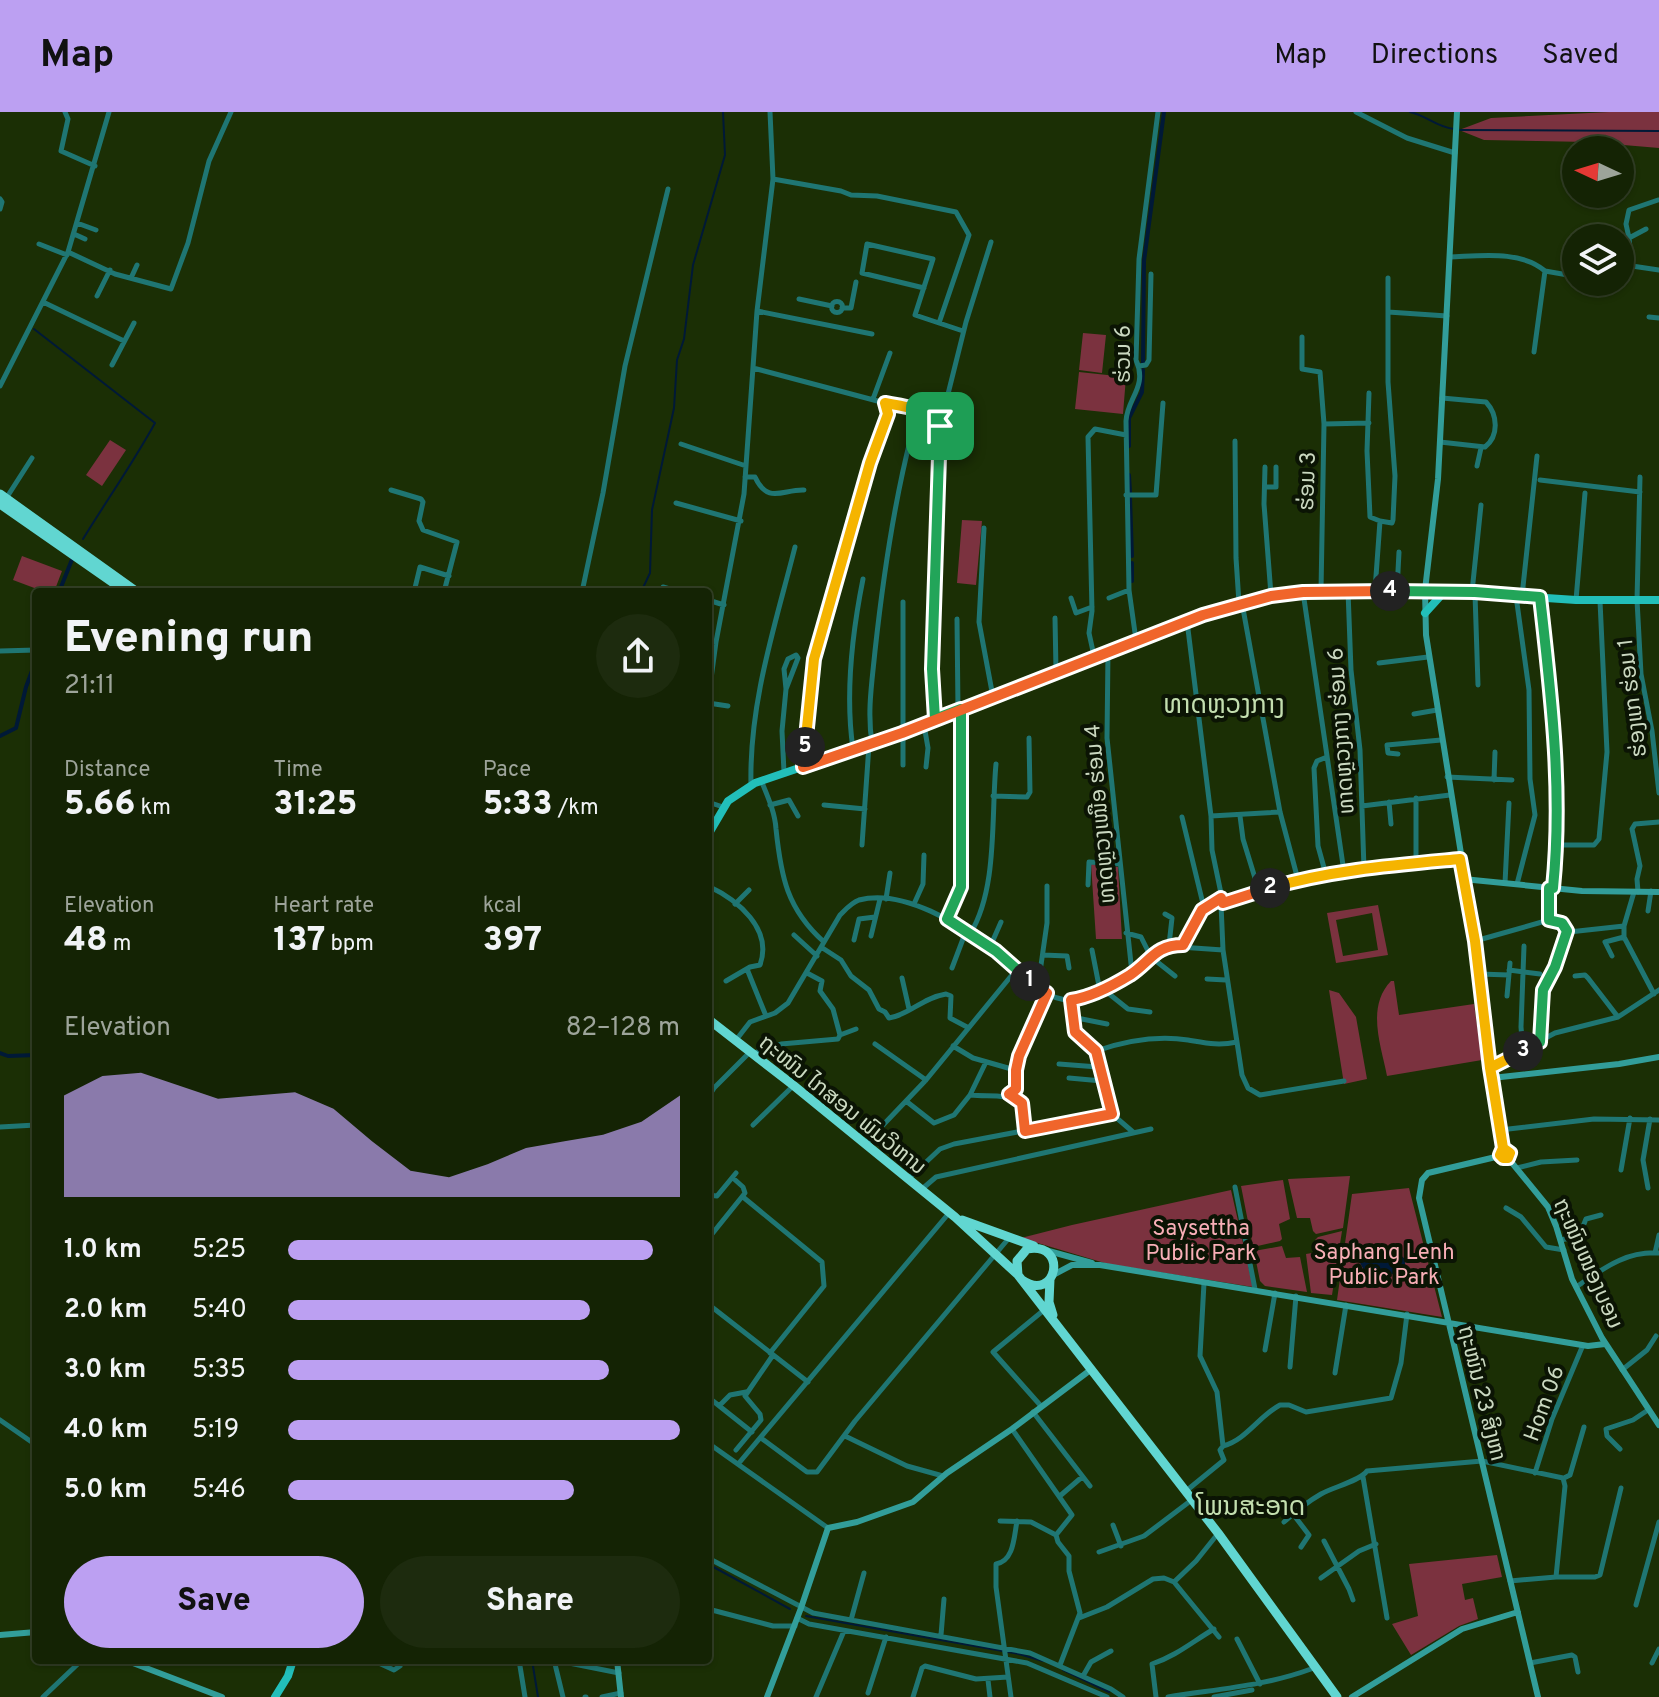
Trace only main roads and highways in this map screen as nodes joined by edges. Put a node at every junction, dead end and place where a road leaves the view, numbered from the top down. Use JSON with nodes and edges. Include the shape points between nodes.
{"nodes":[{"id":1,"x":2,"y":499,"type":"edge"},
{"id":2,"x":119,"y":588,"type":"edge"},
{"id":3,"x":131,"y":588,"type":"edge"},
{"id":4,"x":1446,"y":591,"type":"junction"},
{"id":5,"x":1659,"y":600,"type":"edge"},
{"id":6,"x":1425,"y":613,"type":"road end"},
{"id":7,"x":712,"y":828,"type":"edge"},
{"id":8,"x":712,"y":1022,"type":"edge"},
{"id":9,"x":952,"y":1215,"type":"junction"},
{"id":10,"x":1041,"y":1249,"type":"junction"},
{"id":11,"x":1020,"y":1277,"type":"junction"},
{"id":12,"x":1051,"y":1277,"type":"junction"},
{"id":13,"x":1055,"y":1324,"type":"junction"},
{"id":14,"x":294,"y":1664,"type":"edge"},
{"id":15,"x":294,"y":1664,"type":"edge"},
{"id":16,"x":275,"y":1697,"type":"edge"},
{"id":17,"x":282,"y":1697,"type":"edge"},
{"id":18,"x":1334,"y":1697,"type":"edge"}],
"edges":[{"from":1,"to":2,"type":"highway"},
{"from":1,"to":3,"type":"highway"},
{"from":4,"to":5,"type":"main road"},
{"from":4,"to":6,"type":"main road"},
{"from":4,"to":7,"type":"main road","via":[[1303,592],[1187,621],[902,733],[761,780],[723,807]]},
{"from":8,"to":9,"type":"highway","name":"ຖະໜົນ ໄກສອນ ພົມວິຫານ"},
{"from":9,"to":10,"type":"highway","name":"ຖະໜົນ ໄກສອນ ພົມວິຫານ"},
{"from":9,"to":11,"type":"highway","name":"ຖະໜົນ ໄກສອນ ພົມວິຫານ"},
{"from":10,"to":11,"type":"highway","via":[[1021,1254]]},
{"from":10,"to":12,"type":"highway","via":[[1053,1261]]},
{"from":11,"to":12,"type":"highway","via":[[1035,1286]]},
{"from":11,"to":13,"type":"highway","name":"ຖະໜົນ ໄກສອນ ພົມວິຫານ"},
{"from":12,"to":13,"type":"highway","name":"ຖະໜົນ ໄກສອນ ພົມວິຫານ","via":[[1049,1302]]},
{"from":13,"to":18,"type":"highway","name":"ຖະໜົນ ໄກສອນ ພົມວິຫານ","via":[[1186,1492]]},
{"from":13,"to":18,"type":"highway","name":"ຖະໜົນ ໄກສອນ ພົມວິຫານ"},
{"from":14,"to":16,"type":"main road"},
{"from":15,"to":17,"type":"main road"}]}
